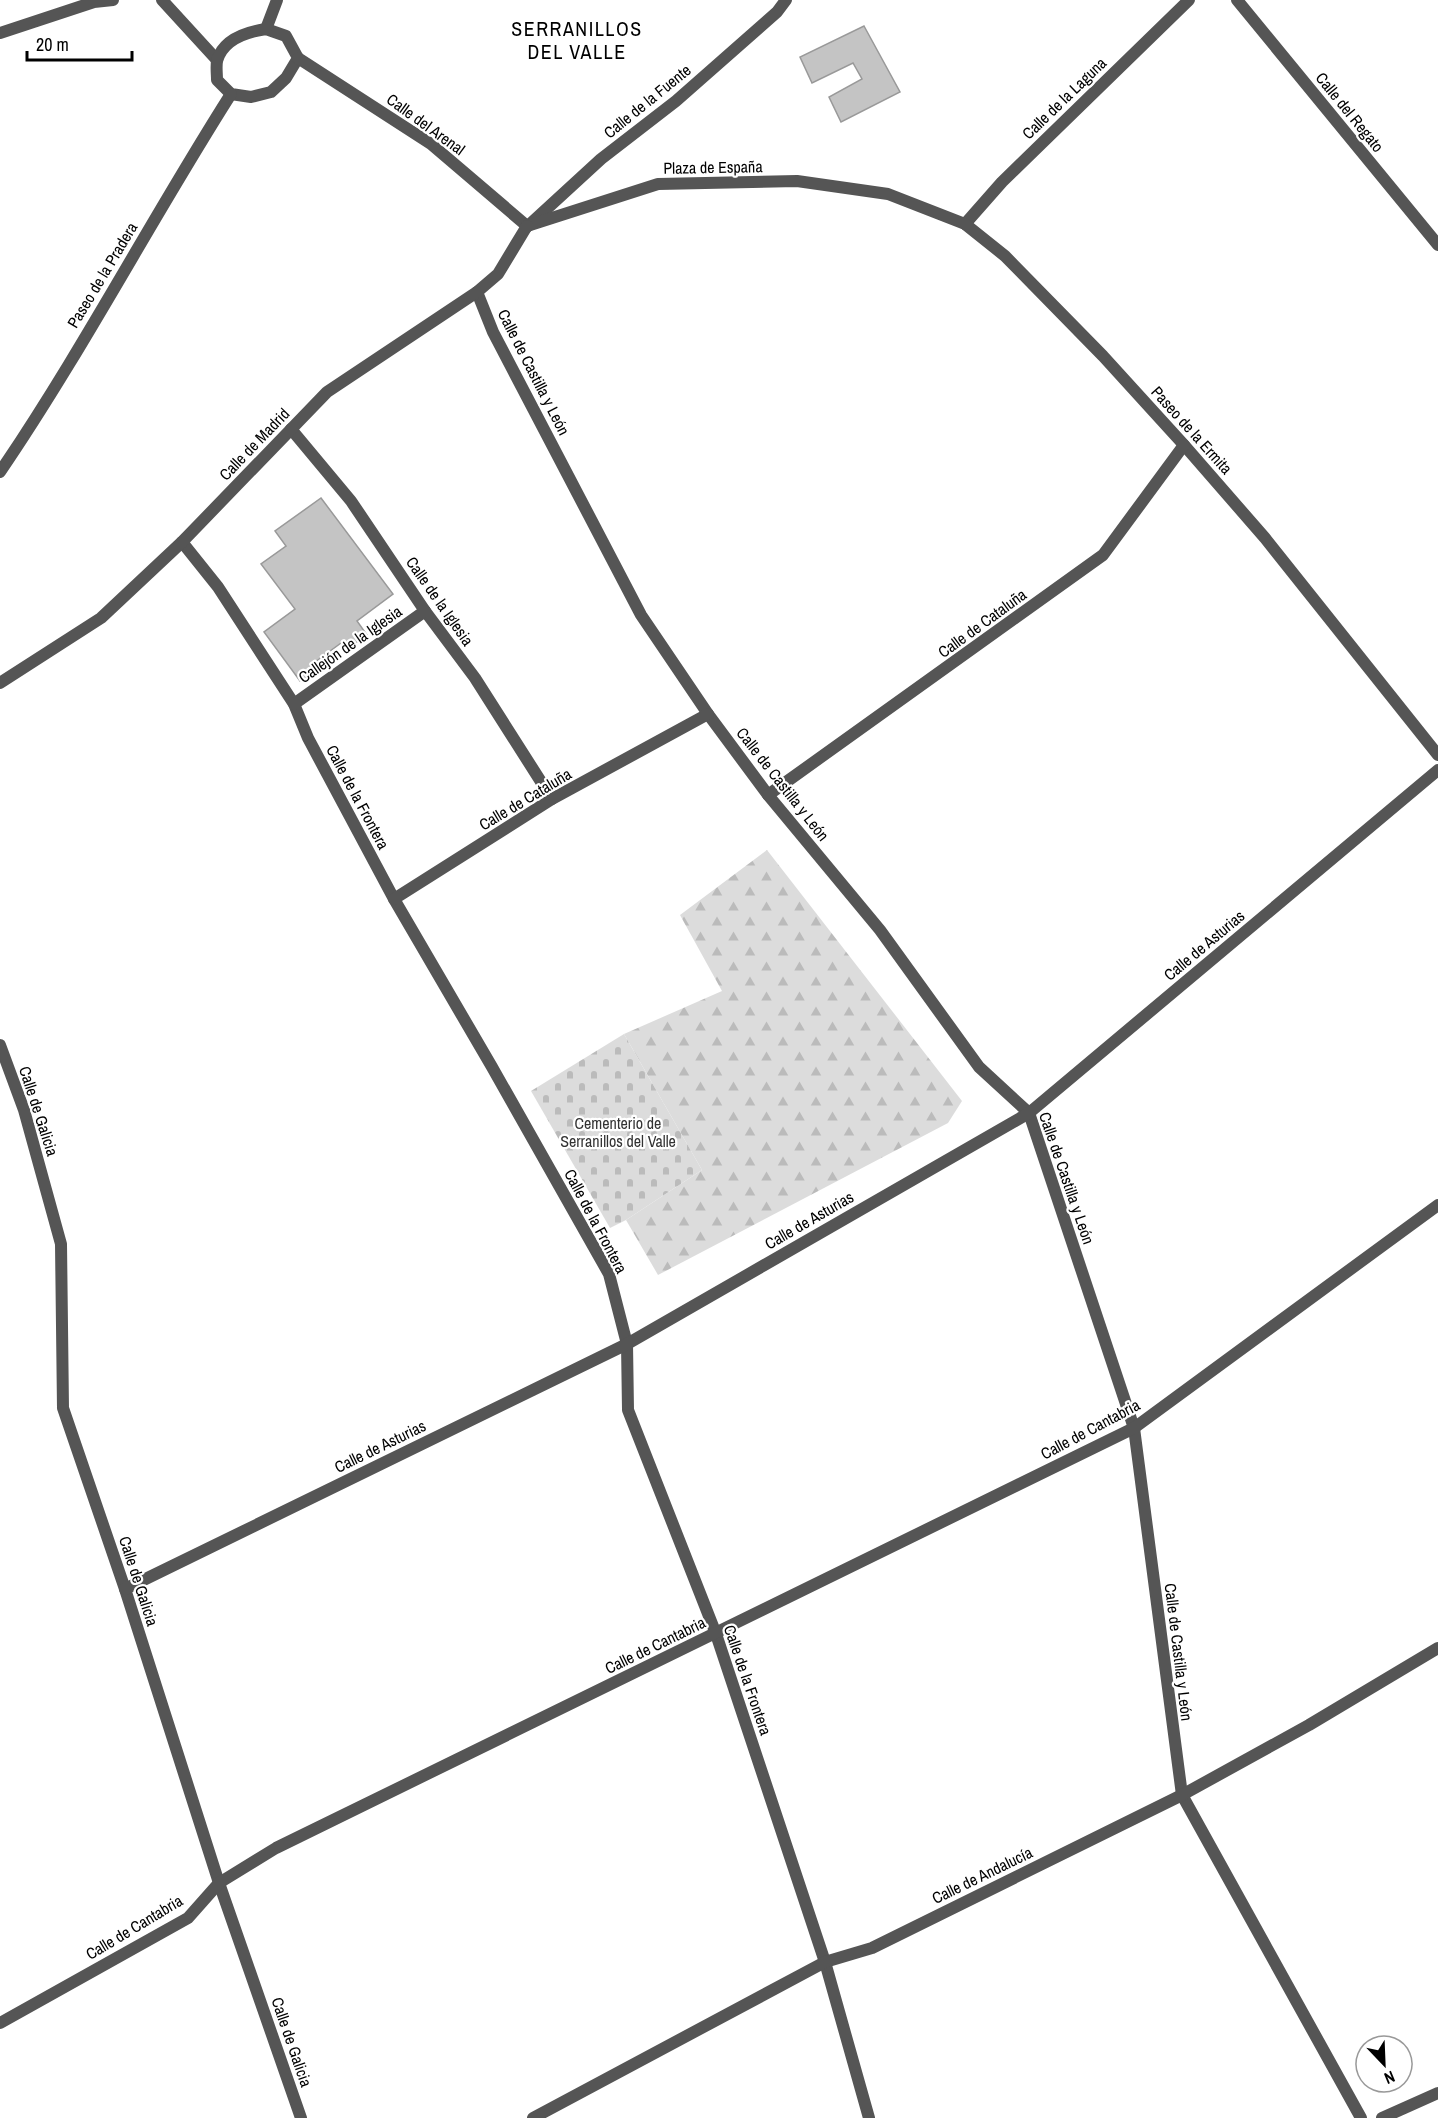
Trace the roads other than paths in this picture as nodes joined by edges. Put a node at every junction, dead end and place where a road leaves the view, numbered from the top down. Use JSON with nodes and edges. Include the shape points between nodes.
{"nodes":[{"id":1,"x":113,"y":0,"type":"edge"},
{"id":2,"x":162,"y":0,"type":"edge"},
{"id":3,"x":278,"y":0,"type":"edge"},
{"id":4,"x":786,"y":0,"type":"edge"},
{"id":5,"x":1189,"y":0,"type":"edge"},
{"id":6,"x":1237,"y":0,"type":"edge"},
{"id":7,"x":266,"y":29,"type":"junction"},
{"id":8,"x":0,"y":33,"type":"edge"},
{"id":9,"x":298,"y":58,"type":"junction"},
{"id":10,"x":217,"y":60,"type":"junction"},
{"id":11,"x":231,"y":94,"type":"junction"},
{"id":12,"x":870,"y":192,"type":"joint"},
{"id":13,"x":965,"y":224,"type":"junction"},
{"id":14,"x":527,"y":226,"type":"junction"},
{"id":15,"x":1438,"y":245,"type":"edge"},
{"id":16,"x":477,"y":292,"type":"junction"},
{"id":17,"x":291,"y":429,"type":"junction"},
{"id":18,"x":1184,"y":445,"type":"junction"},
{"id":19,"x":0,"y":472,"type":"edge"},
{"id":20,"x":182,"y":542,"type":"junction"},
{"id":21,"x":425,"y":611,"type":"junction"},
{"id":22,"x":0,"y":683,"type":"edge"},
{"id":23,"x":294,"y":704,"type":"junction"},
{"id":24,"x":708,"y":714,"type":"junction"},
{"id":25,"x":1438,"y":755,"type":"edge"},
{"id":26,"x":1438,"y":770,"type":"edge"},
{"id":27,"x":768,"y":795,"type":"junction"},
{"id":28,"x":552,"y":800,"type":"junction"},
{"id":29,"x":394,"y":899,"type":"junction"},
{"id":30,"x":0,"y":1045,"type":"edge"},
{"id":31,"x":1029,"y":1113,"type":"junction"},
{"id":32,"x":1438,"y":1205,"type":"edge"},
{"id":33,"x":627,"y":1344,"type":"junction"},
{"id":34,"x":1134,"y":1428,"type":"junction"},
{"id":35,"x":125,"y":1589,"type":"junction"},
{"id":36,"x":716,"y":1634,"type":"junction"},
{"id":37,"x":1438,"y":1647,"type":"edge"},
{"id":38,"x":1182,"y":1795,"type":"junction"},
{"id":39,"x":219,"y":1883,"type":"junction"},
{"id":40,"x":825,"y":1962,"type":"junction"},
{"id":41,"x":0,"y":2023,"type":"edge"},
{"id":42,"x":1438,"y":2093,"type":"edge"},
{"id":43,"x":301,"y":2118,"type":"edge"},
{"id":44,"x":533,"y":2118,"type":"edge"},
{"id":45,"x":869,"y":2118,"type":"edge"},
{"id":46,"x":1361,"y":2118,"type":"edge"},
{"id":47,"x":1382,"y":2118,"type":"edge"}],
"edges":[{"from":1,"to":8,"type":"street","via":[[94,2]]},
{"from":2,"to":10,"type":"street"},
{"from":3,"to":7,"type":"street"},
{"from":4,"to":14,"type":"street","name":"Calle de la Fuente","via":[[676,101],[601,159]]},
{"from":5,"to":13,"type":"street","name":"Calle de la Laguna","via":[[1002,182]]},
{"from":6,"to":15,"type":"street","name":"Calle del Regato"},
{"from":7,"to":9,"type":"street","via":[[286,36]]},
{"from":7,"to":10,"type":"street","via":[[246,32],[228,43]]},
{"from":9,"to":11,"type":"street","via":[[286,78],[271,92],[251,97]]},
{"from":9,"to":14,"type":"street","name":"Calle del Arenal","via":[[431,144]]},
{"from":10,"to":11,"type":"street","via":[[216,80]]},
{"from":11,"to":19,"type":"street","name":"Paseo de la Pradera"},
{"from":12,"to":13,"type":"street","name":"Paseo de la Ermita","via":[[888,194]]},
{"from":12,"to":14,"type":"street","name":"Plaza de España","via":[[797,181],[658,184]]},
{"from":13,"to":18,"type":"street","name":"Paseo de la Ermita","via":[[1014,265]]},
{"from":14,"to":16,"type":"street","name":"Calle de Madrid","via":[[498,274]]},
{"from":16,"to":17,"type":"street","name":"Calle de Madrid","via":[[327,392]]},
{"from":16,"to":24,"type":"street","name":"Calle de Castilla y León","via":[[493,332],[641,615]]},
{"from":17,"to":20,"type":"street","name":"Calle de Madrid"},
{"from":17,"to":21,"type":"street","name":"Calle de la Iglesia","via":[[351,501]]},
{"from":18,"to":25,"type":"street","name":"Paseo de la Ermita","via":[[1265,538]]},
{"from":18,"to":27,"type":"street","name":"Calle de Cataluña","via":[[1103,555]]},
{"from":20,"to":22,"type":"street","name":"Calle de Madrid","via":[[101,618]]},
{"from":20,"to":23,"type":"street","name":"Calle de la Frontera","via":[[218,587]]},
{"from":21,"to":23,"type":"street","name":"Callejón de la Iglesia"},
{"from":21,"to":28,"type":"street","name":"Calle de la Iglesia","via":[[474,678]]},
{"from":23,"to":29,"type":"street","name":"Calle de la Frontera","via":[[308,738]]},
{"from":24,"to":27,"type":"street","name":"Calle de Castilla y León"},
{"from":24,"to":28,"type":"street","name":"Calle de Cataluña"},
{"from":26,"to":31,"type":"street","name":"Calle de Asturias"},
{"from":27,"to":31,"type":"street","name":"Calle de Castilla y León","via":[[880,930],[979,1067]]},
{"from":28,"to":29,"type":"street","name":"Calle de Cataluña"},
{"from":29,"to":33,"type":"street","name":"Calle de la Frontera","via":[[609,1274]]},
{"from":30,"to":35,"type":"street","name":"Calle de Galicia","via":[[24,1110],[61,1244],[63,1408]]},
{"from":31,"to":33,"type":"street","name":"Calle de Asturias"},
{"from":31,"to":34,"type":"street","name":"Calle de Castilla y León"},
{"from":32,"to":34,"type":"street","name":"Calle de Cantabria"},
{"from":33,"to":35,"type":"street","name":"Calle de Asturias"},
{"from":33,"to":36,"type":"street","name":"Calle de la Frontera","via":[[628,1410]]},
{"from":34,"to":36,"type":"street","name":"Calle de Cantabria"},
{"from":34,"to":38,"type":"street","name":"Calle de Castilla y León"},
{"from":35,"to":39,"type":"street","name":"Calle de Galicia"},
{"from":36,"to":39,"type":"street","name":"Calle de Cantabria","via":[[276,1848]]},
{"from":36,"to":40,"type":"street","name":"Calle de la Frontera"},
{"from":37,"to":38,"type":"street","name":"Calle de Andalucía"},
{"from":38,"to":40,"type":"street","name":"Calle de Andalucía","via":[[872,1948]]},
{"from":38,"to":46,"type":"street","name":"Calle de Castilla y León"},
{"from":39,"to":41,"type":"street","name":"Calle de Cantabria","via":[[188,1918]]},
{"from":39,"to":43,"type":"street","name":"Calle de Galicia"},
{"from":40,"to":44,"type":"street","name":"Calle de Andalucía"},
{"from":40,"to":45,"type":"street","name":"Calle de la Frontera"},
{"from":42,"to":47,"type":"street"}]}
